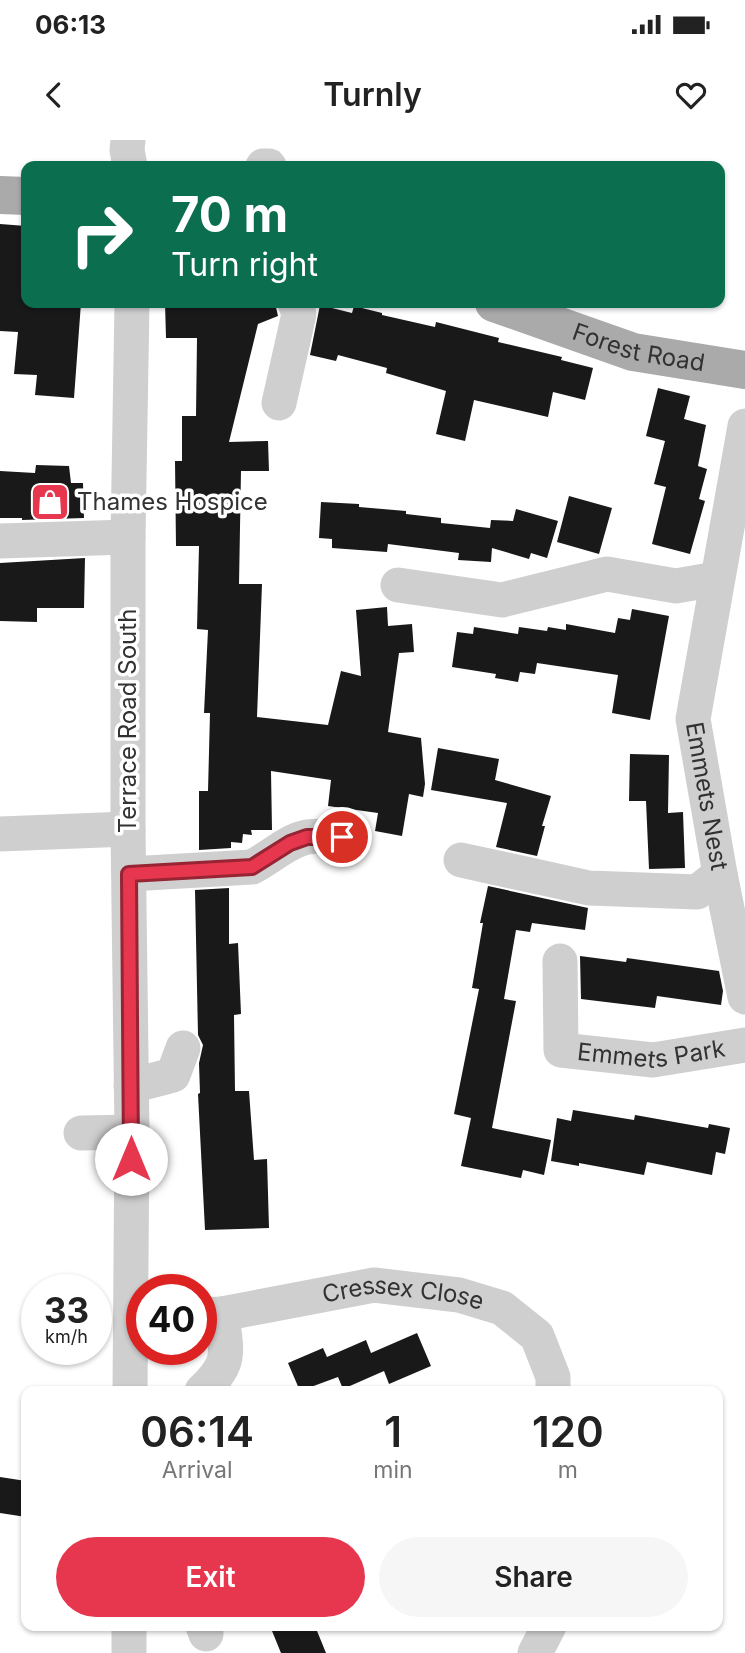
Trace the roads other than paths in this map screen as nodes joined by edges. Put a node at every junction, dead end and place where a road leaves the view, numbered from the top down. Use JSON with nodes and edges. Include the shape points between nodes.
{"nodes":[{"id":1,"x":128,"y":140,"type":"edge"},
{"id":2,"x":129,"y":161,"type":"edge"},
{"id":3,"x":0,"y":195,"type":"edge"},
{"id":4,"x":21,"y":196,"type":"edge"},
{"id":5,"x":132,"y":308,"type":"edge"},
{"id":6,"x":297,"y":308,"type":"edge"},
{"id":7,"x":508,"y":308,"type":"edge"},
{"id":8,"x":745,"y":370,"type":"edge"},
{"id":9,"x":279,"y":403,"type":"dead end"},
{"id":10,"x":745,"y":426,"type":"edge"},
{"id":11,"x":128,"y":537,"type":"junction"},
{"id":12,"x":0,"y":541,"type":"edge"},
{"id":13,"x":716,"y":579,"type":"junction"},
{"id":14,"x":397,"y":585,"type":"dead end"},
{"id":15,"x":128,"y":830,"type":"junction"},
{"id":16,"x":0,"y":834,"type":"edge"},
{"id":17,"x":342,"y":837,"type":"dead end"},
{"id":18,"x":461,"y":860,"type":"dead end"},
{"id":19,"x":129,"y":874,"type":"junction"},
{"id":20,"x":720,"y":874,"type":"junction"},
{"id":21,"x":560,"y":961,"type":"dead end"},
{"id":22,"x":745,"y":998,"type":"edge"},
{"id":23,"x":745,"y":1045,"type":"edge"},
{"id":24,"x":183,"y":1048,"type":"dead end"},
{"id":25,"x":131,"y":1086,"type":"junction"},
{"id":26,"x":132,"y":1132,"type":"junction"},
{"id":27,"x":81,"y":1133,"type":"dead end"},
{"id":28,"x":135,"y":1274,"type":"edge"},
{"id":29,"x":217,"y":1313,"type":"edge"},
{"id":30,"x":217,"y":1328,"type":"edge"},
{"id":31,"x":132,"y":1365,"type":"edge"},
{"id":32,"x":130,"y":1386,"type":"edge"},
{"id":33,"x":207,"y":1386,"type":"edge"},
{"id":34,"x":553,"y":1386,"type":"edge"},
{"id":35,"x":130,"y":1631,"type":"edge"},
{"id":36,"x":546,"y":1631,"type":"edge"},
{"id":37,"x":130,"y":1653,"type":"edge"},
{"id":38,"x":535,"y":1653,"type":"edge"}],
"edges":[{"from":1,"to":2,"type":"street"},
{"from":3,"to":4,"type":"main road"},
{"from":5,"to":11,"type":"street","name":"Terrace Road South"},
{"from":6,"to":9,"type":"street"},
{"from":7,"to":8,"type":"main road","name":"Forest Road","via":[[633,352]]},
{"from":10,"to":13,"type":"street","name":"Emmets Nest"},
{"from":11,"to":12,"type":"street"},
{"from":11,"to":15,"type":"street","name":"Terrace Road South"},
{"from":13,"to":14,"type":"street","via":[[676,586],[607,574],[502,600]]},
{"from":13,"to":20,"type":"street","name":"Emmets Nest","via":[[693,719]]},
{"from":15,"to":16,"type":"street"},
{"from":15,"to":19,"type":"street","name":"Terrace Road South"},
{"from":17,"to":19,"type":"street","via":[[307,837],[252,867]]},
{"from":18,"to":20,"type":"street","name":"Emmets Nest","via":[[589,888],[697,892]]},
{"from":19,"to":25,"type":"street","name":"Terrace Road South"},
{"from":20,"to":22,"type":"street"},
{"from":21,"to":23,"type":"street","name":"Emmets Park","via":[[561,1050],[653,1060]]},
{"from":24,"to":25,"type":"street","via":[[173,1075]]},
{"from":25,"to":26,"type":"street","name":"Terrace Road South"},
{"from":26,"to":27,"type":"street"},
{"from":26,"to":28,"type":"street","name":"Terrace Road South"},
{"from":29,"to":34,"type":"street","name":"Cressex Close","via":[[374,1285],[459,1295],[502,1308],[537,1336]]},
{"from":30,"to":33,"type":"street","via":[[226,1353],[220,1374]]},
{"from":31,"to":32,"type":"street","name":"Terrace Road South"},
{"from":35,"to":37,"type":"street"},
{"from":36,"to":38,"type":"street"}]}
